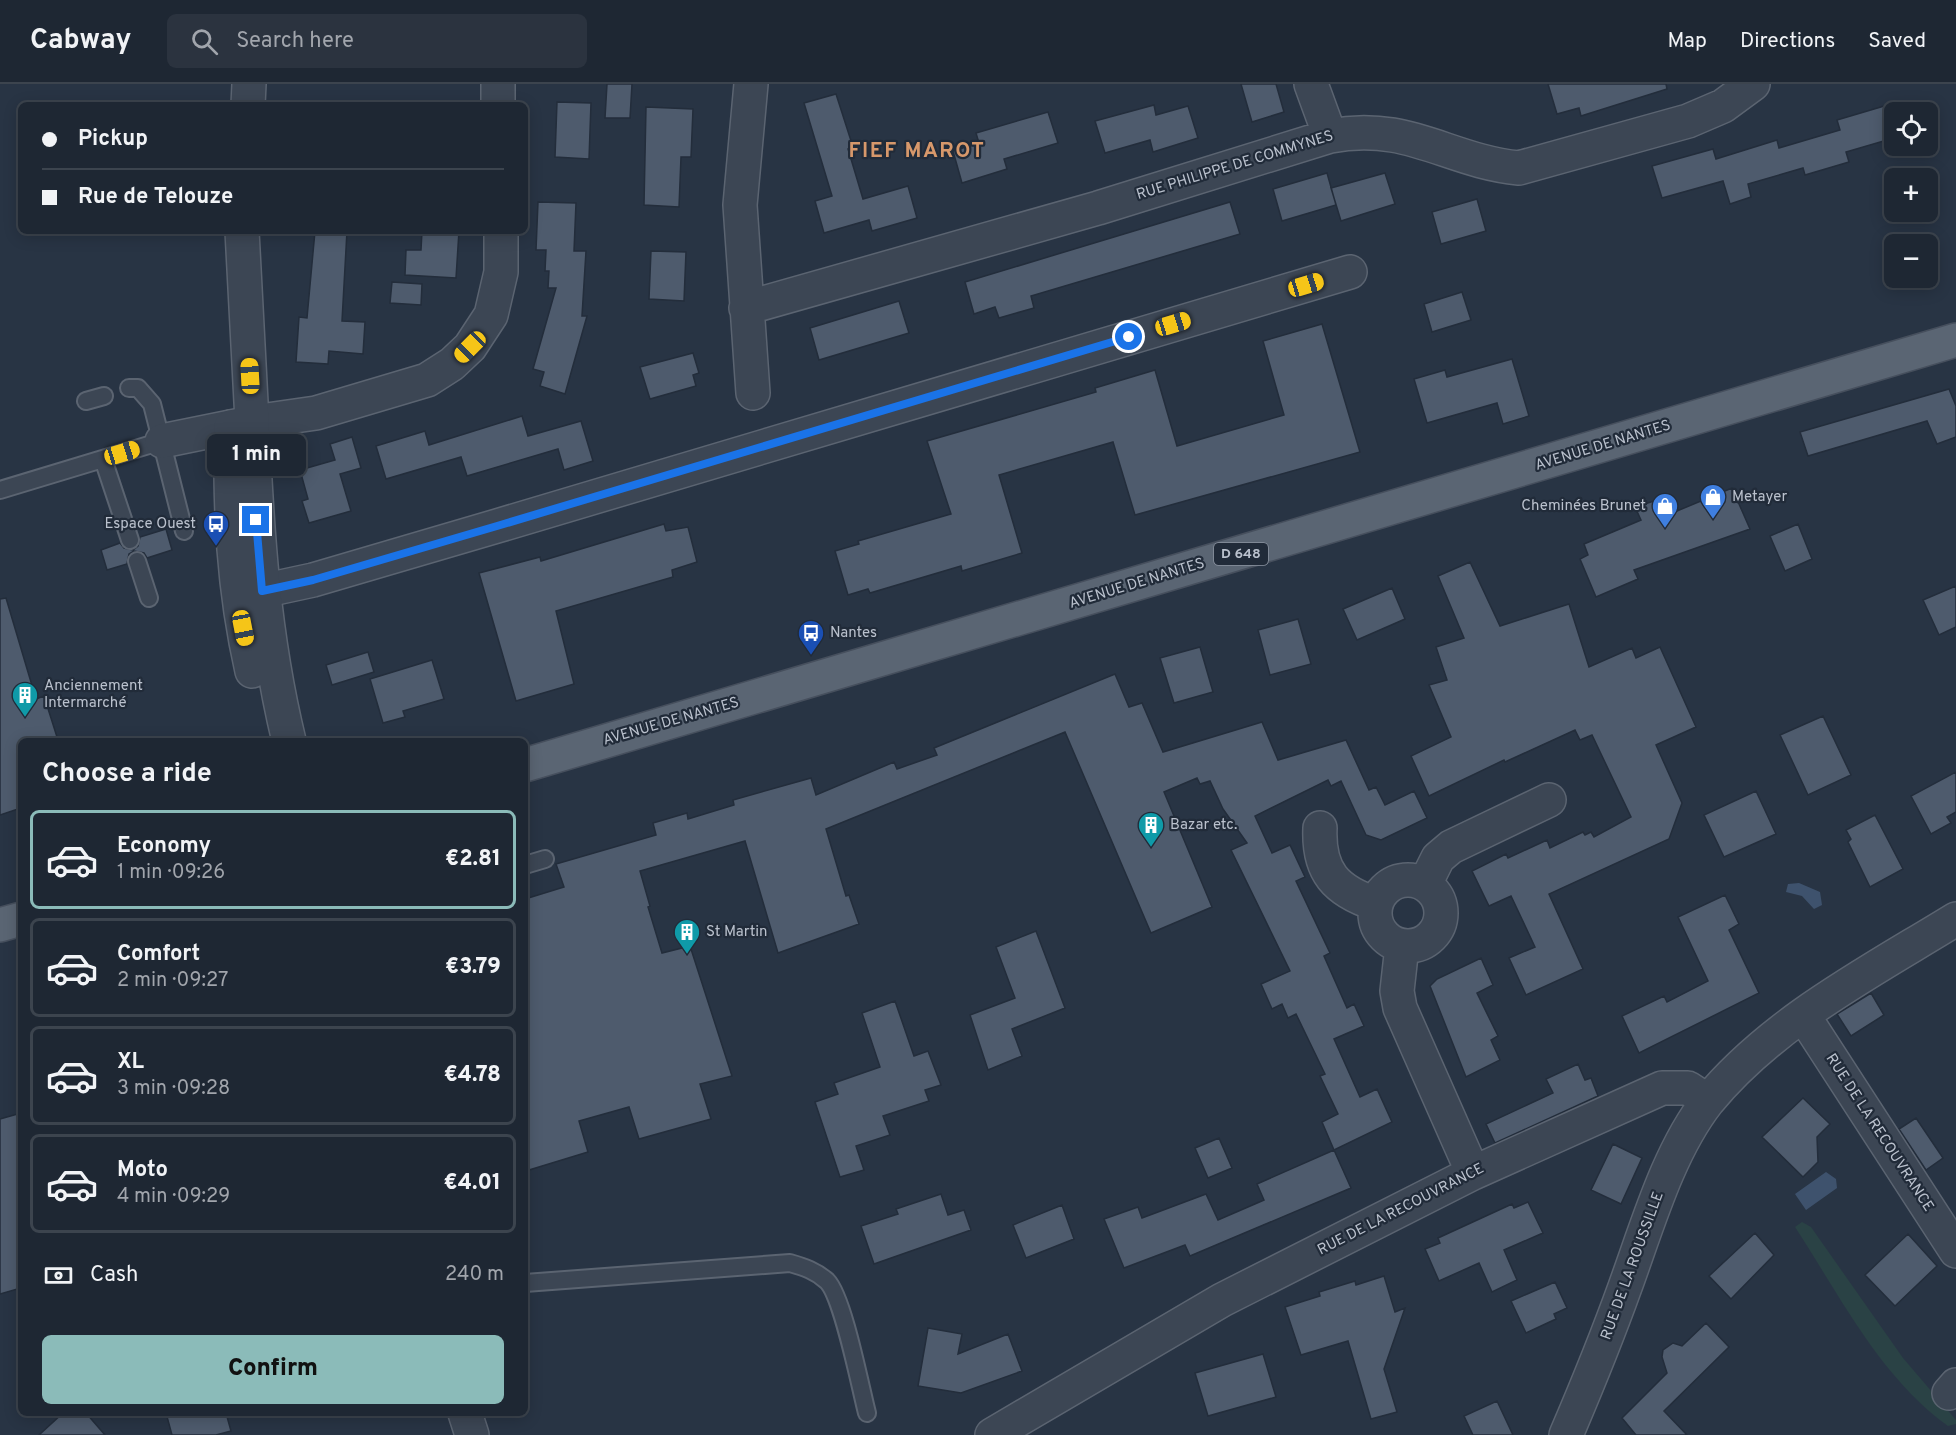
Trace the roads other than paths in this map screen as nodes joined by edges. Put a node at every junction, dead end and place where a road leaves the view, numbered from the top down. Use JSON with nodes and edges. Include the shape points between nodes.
{"nodes":[{"id":1,"x":249,"y":84,"type":"edge"},
{"id":2,"x":498,"y":84,"type":"edge"},
{"id":3,"x":751,"y":84,"type":"edge"},
{"id":4,"x":1311,"y":84,"type":"edge"},
{"id":5,"x":1754,"y":84,"type":"edge"},
{"id":6,"x":248,"y":102,"type":"edge"},
{"id":7,"x":498,"y":102,"type":"edge"},
{"id":8,"x":1330,"y":136,"type":"junction"},
{"id":9,"x":243,"y":234,"type":"edge"},
{"id":10,"x":501,"y":234,"type":"edge"},
{"id":11,"x":1350,"y":272,"type":"dead end"},
{"id":12,"x":746,"y":308,"type":"junction"},
{"id":13,"x":1956,"y":340,"type":"edge"},
{"id":14,"x":129,"y":388,"type":"dead end"},
{"id":15,"x":753,"y":393,"type":"dead end"},
{"id":16,"x":104,"y":396,"type":"dead end"},
{"id":17,"x":86,"y":401,"type":"dead end"},
{"id":18,"x":252,"y":423,"type":"junction"},
{"id":19,"x":162,"y":441,"type":"junction"},
{"id":20,"x":103,"y":459,"type":"junction"},
{"id":21,"x":0,"y":490,"type":"edge"},
{"id":22,"x":184,"y":531,"type":"dead end"},
{"id":23,"x":130,"y":540,"type":"dead end"},
{"id":24,"x":136,"y":561,"type":"dead end"},
{"id":25,"x":262,"y":591,"type":"junction"},
{"id":26,"x":149,"y":598,"type":"dead end"},
{"id":27,"x":269,"y":738,"type":"edge"},
{"id":28,"x":288,"y":738,"type":"edge"},
{"id":29,"x":528,"y":764,"type":"edge"},
{"id":30,"x":1549,"y":800,"type":"dead end"},
{"id":31,"x":1320,"y":828,"type":"dead end"},
{"id":32,"x":545,"y":859,"type":"dead end"},
{"id":33,"x":528,"y":864,"type":"edge"},
{"id":34,"x":1425,"y":884,"type":"junction"},
{"id":35,"x":1376,"y":904,"type":"junction"},
{"id":36,"x":1956,"y":919,"type":"edge"},
{"id":37,"x":18,"y":920,"type":"edge"},
{"id":38,"x":0,"y":925,"type":"edge"},
{"id":39,"x":1402,"y":946,"type":"junction"},
{"id":40,"x":1803,"y":1015,"type":"junction"},
{"id":41,"x":1708,"y":1101,"type":"junction"},
{"id":42,"x":1473,"y":1173,"type":"junction"},
{"id":43,"x":1956,"y":1251,"type":"edge"},
{"id":44,"x":528,"y":1283,"type":"edge"},
{"id":45,"x":867,"y":1413,"type":"dead end"},
{"id":46,"x":466,"y":1416,"type":"edge"},
{"id":47,"x":472,"y":1435,"type":"edge"},
{"id":48,"x":992,"y":1435,"type":"edge"},
{"id":49,"x":1566,"y":1435,"type":"edge"}],
"edges":[{"from":1,"to":6,"type":"street"},
{"from":2,"to":7,"type":"street"},
{"from":3,"to":12,"type":"street","via":[[740,205]]},
{"from":4,"to":8,"type":"street"},
{"from":5,"to":8,"type":"street","name":"RUE PHILIPPE DE COMMYNES","via":[[1724,106],[1688,121],[1519,168],[1497,166],[1399,134],[1354,132]]},
{"from":8,"to":12,"type":"street","name":"RUE PHILIPPE DE COMMYNES","via":[[1098,208]]},
{"from":9,"to":18,"type":"street","via":[[234,273]]},
{"from":10,"to":18,"type":"street","via":[[501,272],[491,315],[482,332],[452,364],[427,380],[316,413]]},
{"from":11,"to":25,"type":"street","via":[[485,530]]},
{"from":12,"to":15,"type":"street"},
{"from":13,"to":29,"type":"main road","name":"AVENUE DE NANTES","number":"D 648"},
{"from":14,"to":19,"type":"lane","via":[[147,394]]},
{"from":16,"to":17,"type":"lane"},
{"from":18,"to":19,"type":"street"},
{"from":18,"to":25,"type":"street"},
{"from":18,"to":27,"type":"street","via":[[230,484],[236,591]]},
{"from":19,"to":20,"type":"lane"},
{"from":19,"to":22,"type":"lane"},
{"from":20,"to":21,"type":"lane"},
{"from":20,"to":23,"type":"lane"},
{"from":24,"to":26,"type":"lane"},
{"from":25,"to":28,"type":"street"},
{"from":30,"to":34,"type":"street","via":[[1451,847],[1438,858]]},
{"from":31,"to":35,"type":"street","via":[[1319,850],[1332,879],[1347,893]]},
{"from":32,"to":33,"type":"lane"},
{"from":34,"to":35,"type":"street","via":[[1415,880],[1395,882]]},
{"from":34,"to":39,"type":"street","via":[[1433,890],[1441,908],[1438,929],[1423,943]]},
{"from":35,"to":39,"type":"street","via":[[1377,926],[1392,942]]},
{"from":36,"to":40,"type":"street"},
{"from":37,"to":38,"type":"main road"},
{"from":39,"to":42,"type":"street","via":[[1396,991],[1400,1008]]},
{"from":40,"to":41,"type":"street"},
{"from":40,"to":43,"type":"street","name":"RUE DE LA RECOUVRANCE"},
{"from":41,"to":42,"type":"street","name":"RUE DE LA RECOUVRANCE","via":[[1688,1088],[1662,1088]]},
{"from":41,"to":49,"type":"street","name":"RUE DE LA ROUSSILLE","via":[[1661,1189]]},
{"from":42,"to":48,"type":"street","name":"RUE DE LA RECOUVRANCE","via":[[1222,1300]]},
{"from":44,"to":45,"type":"lane","via":[[790,1263],[810,1269],[828,1283],[839,1305]]},
{"from":46,"to":47,"type":"street"}]}
